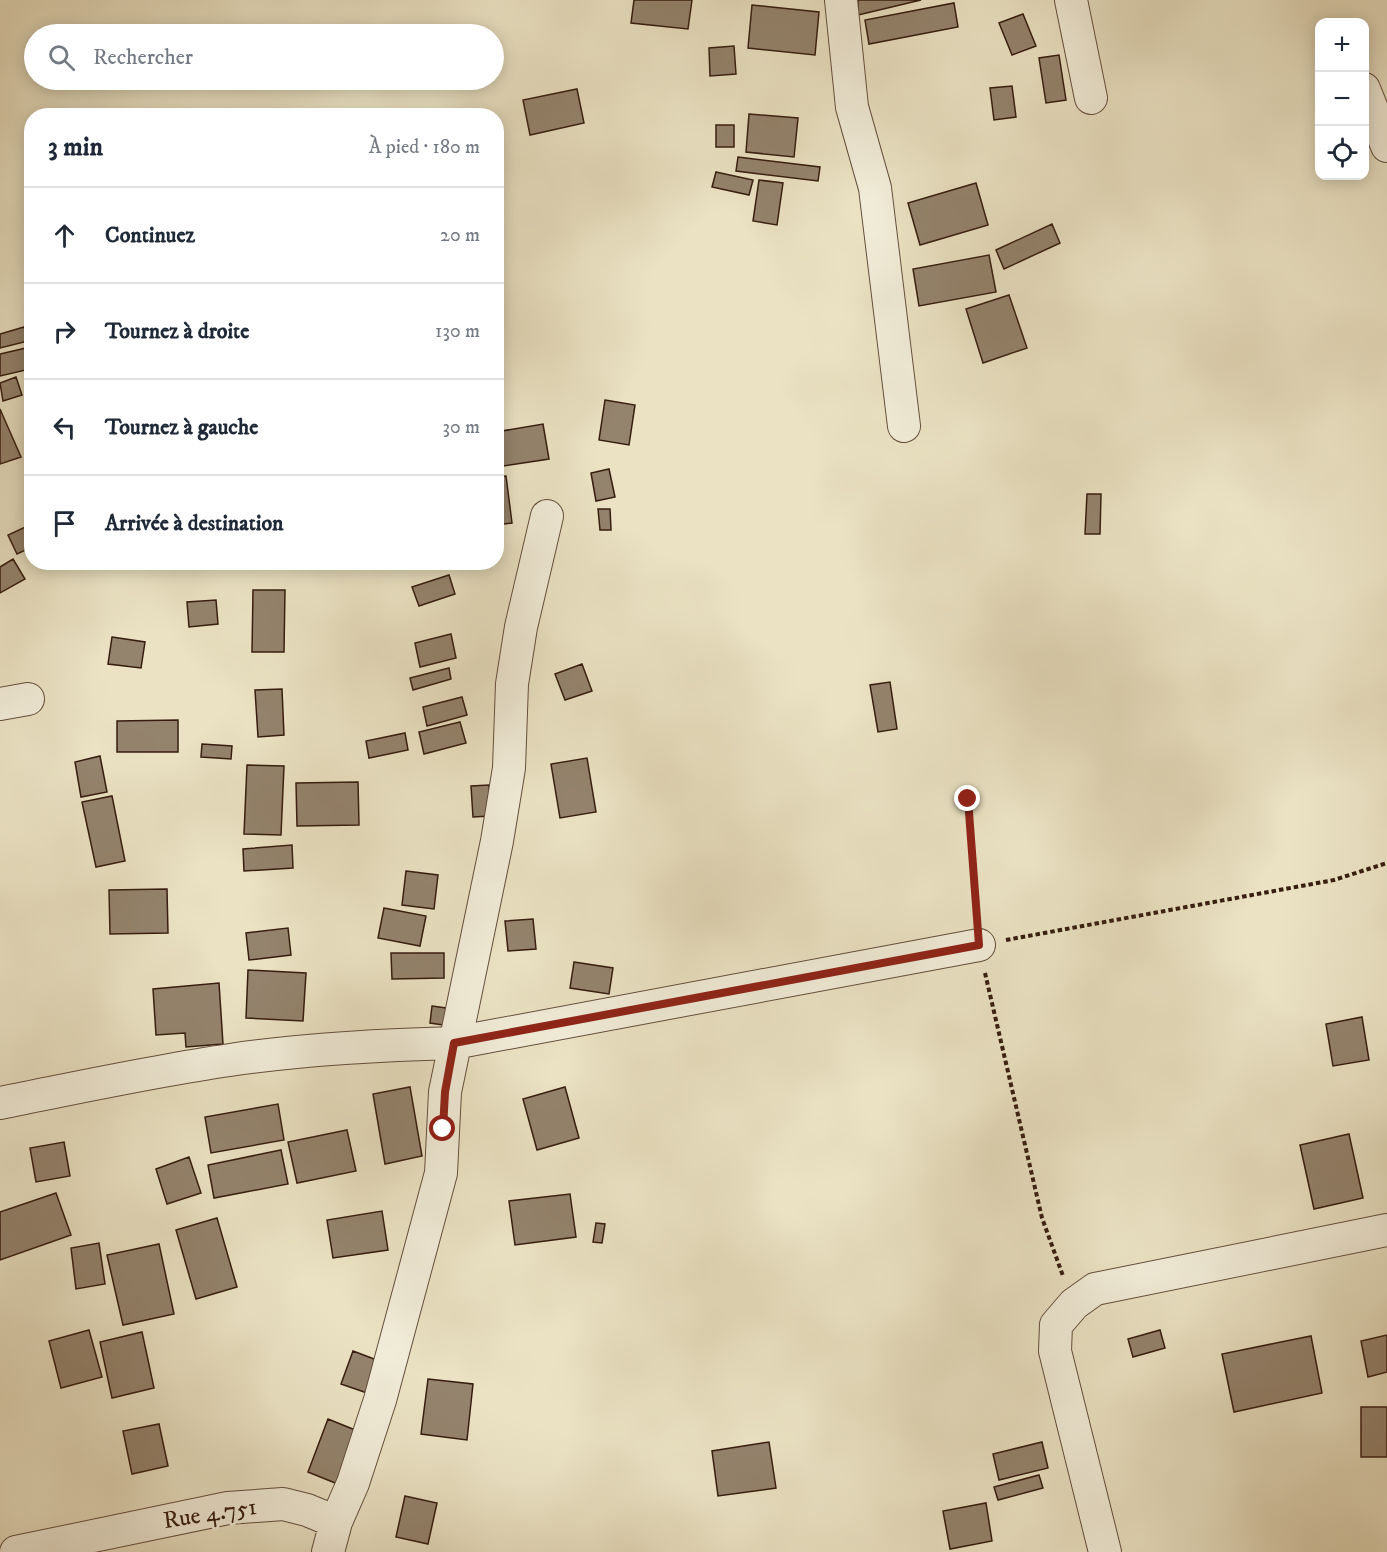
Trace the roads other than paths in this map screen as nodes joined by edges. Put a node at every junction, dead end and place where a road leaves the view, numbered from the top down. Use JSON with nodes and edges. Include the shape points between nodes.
{"nodes":[{"id":1,"x":841,"y":0,"type":"edge"},
{"id":2,"x":1071,"y":0,"type":"edge"},
{"id":3,"x":1091,"y":98,"type":"dead end"},
{"id":4,"x":1369,"y":99,"type":"edge"},
{"id":5,"x":1387,"y":146,"type":"edge"},
{"id":6,"x":904,"y":426,"type":"dead end"},
{"id":7,"x":547,"y":516,"type":"dead end"},
{"id":8,"x":979,"y":945,"type":"road end"},
{"id":9,"x":454,"y":1043,"type":"junction"},
{"id":10,"x":0,"y":1103,"type":"edge"},
{"id":11,"x":1387,"y":1230,"type":"edge"},
{"id":12,"x":336,"y":1522,"type":"junction"},
{"id":13,"x":16,"y":1552,"type":"edge"},
{"id":14,"x":328,"y":1552,"type":"edge"},
{"id":15,"x":1105,"y":1552,"type":"edge"}],
"edges":[{"from":1,"to":6,"type":"street","via":[[852,107],[875,189]]},
{"from":2,"to":3,"type":"street"},
{"from":4,"to":5,"type":"street"},
{"from":7,"to":9,"type":"street","via":[[520,627],[512,684],[509,768]]},
{"from":8,"to":9,"type":"street"},
{"from":9,"to":10,"type":"street","via":[[232,1059]]},
{"from":9,"to":12,"type":"street","via":[[445,1092],[441,1173],[380,1400]]},
{"from":11,"to":15,"type":"street","via":[[1095,1288],[1074,1304],[1056,1325],[1055,1351]]},
{"from":12,"to":13,"type":"street","name":"Rue 4.751","via":[[283,1503],[228,1508]]},
{"from":12,"to":14,"type":"street"}]}
